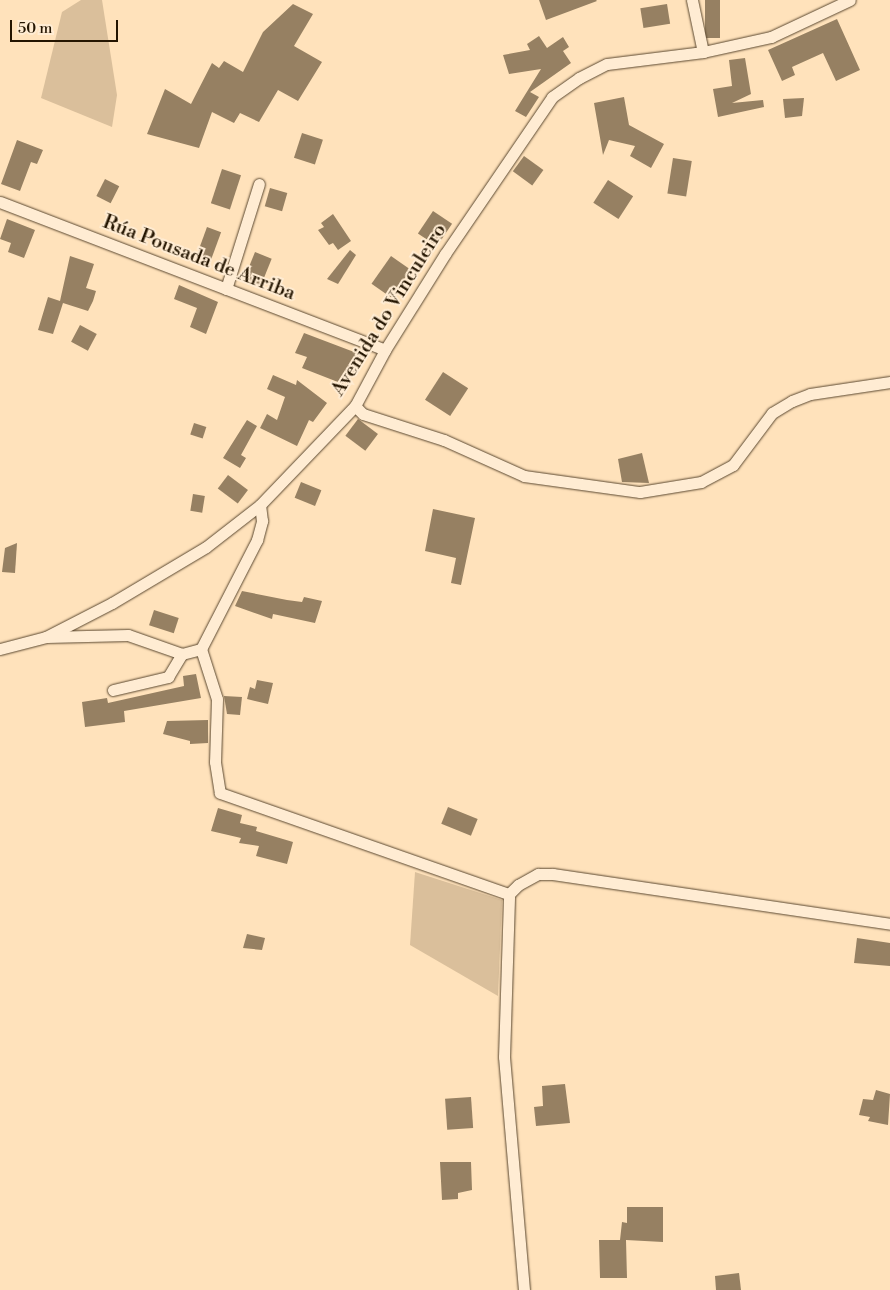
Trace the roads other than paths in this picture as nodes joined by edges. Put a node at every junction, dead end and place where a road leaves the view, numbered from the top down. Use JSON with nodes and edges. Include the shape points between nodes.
{"nodes":[{"id":1,"x":692,"y":0,"type":"edge"},
{"id":2,"x":850,"y":0,"type":"edge"},
{"id":3,"x":703,"y":52,"type":"junction"},
{"id":4,"x":259,"y":184,"type":"dead end"},
{"id":5,"x":0,"y":202,"type":"edge"},
{"id":6,"x":226,"y":289,"type":"junction"},
{"id":7,"x":385,"y":350,"type":"junction"},
{"id":8,"x":890,"y":382,"type":"edge"},
{"id":9,"x":355,"y":406,"type":"junction"},
{"id":10,"x":260,"y":505,"type":"junction"},
{"id":11,"x":46,"y":637,"type":"junction"},
{"id":12,"x":0,"y":649,"type":"edge"},
{"id":13,"x":201,"y":649,"type":"junction"},
{"id":14,"x":182,"y":654,"type":"junction"},
{"id":15,"x":113,"y":690,"type":"dead end"},
{"id":16,"x":509,"y":894,"type":"junction"},
{"id":17,"x":890,"y":924,"type":"edge"},
{"id":18,"x":524,"y":1290,"type":"edge"}],
"edges":[{"from":1,"to":3,"type":"street"},
{"from":2,"to":3,"type":"street","name":"Avenida do Vinculeiro","via":[[772,37]]},
{"from":3,"to":7,"type":"street","name":"Avenida do Vinculeiro","via":[[607,64],[552,97],[445,254]]},
{"from":4,"to":6,"type":"street"},
{"from":5,"to":6,"type":"street","name":"Rúa Pousada de Arriba"},
{"from":6,"to":7,"type":"street","name":"Rúa Pousada de Arriba"},
{"from":7,"to":9,"type":"street","name":"Avenida do Vinculeiro"},
{"from":8,"to":9,"type":"street","via":[[810,394],[792,401],[772,414],[732,465],[701,482],[640,492],[524,476],[444,440],[363,414]]},
{"from":9,"to":10,"type":"street","name":"Avenida do Vinculeiro"},
{"from":10,"to":11,"type":"street","name":"Avenida do Vinculeiro","via":[[206,547],[112,603]]},
{"from":10,"to":13,"type":"street","via":[[262,521],[257,540]]},
{"from":11,"to":12,"type":"street"},
{"from":11,"to":14,"type":"street","via":[[128,635]]},
{"from":13,"to":14,"type":"street"},
{"from":13,"to":16,"type":"street","via":[[217,699],[215,762],[220,794]]},
{"from":14,"to":15,"type":"street","via":[[168,677]]},
{"from":16,"to":17,"type":"street","via":[[538,874],[553,874]]},
{"from":16,"to":18,"type":"street","via":[[504,1057]]}]}
